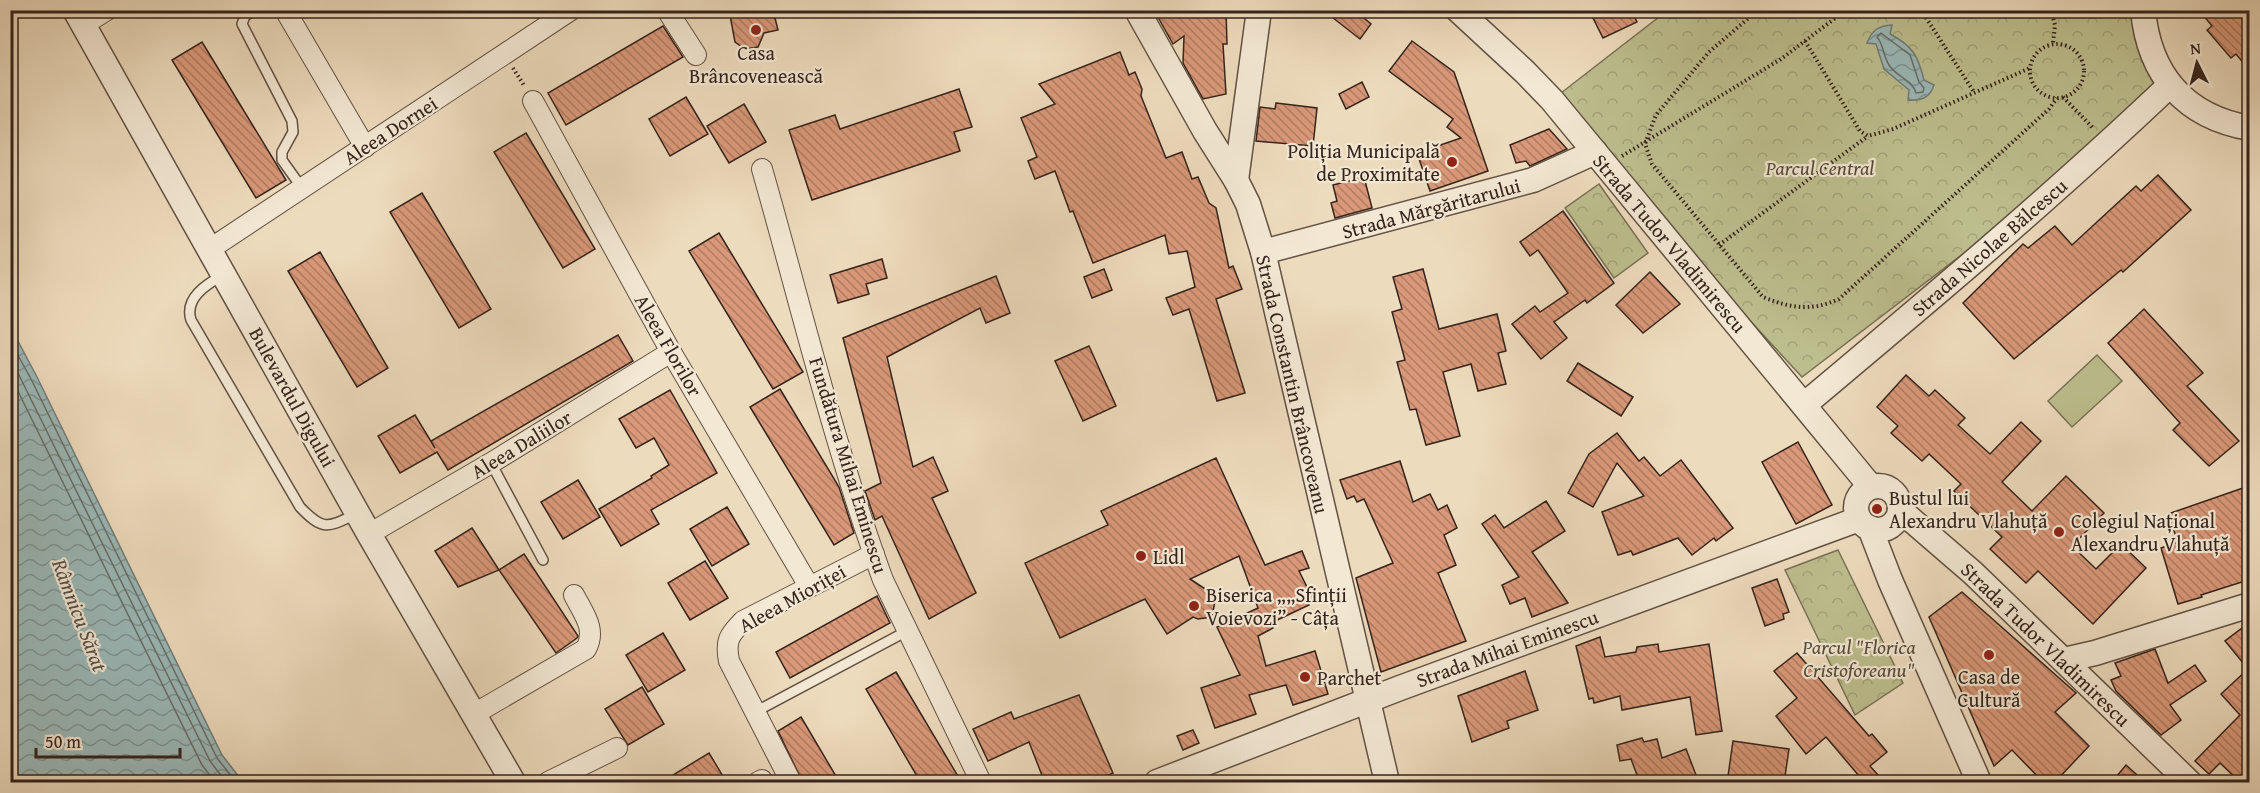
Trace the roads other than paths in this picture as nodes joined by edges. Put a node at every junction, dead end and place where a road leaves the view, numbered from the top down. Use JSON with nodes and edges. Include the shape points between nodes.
{"nodes":[{"id":1,"x":108,"y":10,"type":"edge"},
{"id":2,"x":254,"y":10,"type":"edge"},
{"id":3,"x":285,"y":10,"type":"edge"},
{"id":4,"x":571,"y":10,"type":"edge"},
{"id":5,"x":667,"y":10,"type":"edge"},
{"id":6,"x":1137,"y":10,"type":"edge"},
{"id":7,"x":1259,"y":10,"type":"edge"},
{"id":8,"x":1458,"y":10,"type":"edge"},
{"id":9,"x":2143,"y":10,"type":"edge"},
{"id":10,"x":79,"y":18,"type":"edge"},
{"id":11,"x":696,"y":55,"type":"dead end"},
{"id":12,"x":2170,"y":85,"type":"junction"},
{"id":13,"x":533,"y":101,"type":"road end"},
{"id":14,"x":2250,"y":128,"type":"edge"},
{"id":15,"x":365,"y":147,"type":"junction"},
{"id":16,"x":1601,"y":159,"type":"junction"},
{"id":17,"x":762,"y":169,"type":"dead end"},
{"id":18,"x":1236,"y":180,"type":"junction"},
{"id":19,"x":302,"y":188,"type":"junction"},
{"id":20,"x":210,"y":249,"type":"junction"},
{"id":21,"x":1263,"y":252,"type":"junction"},
{"id":22,"x":224,"y":275,"type":"junction"},
{"id":23,"x":671,"y":351,"type":"junction"},
{"id":24,"x":1804,"y":405,"type":"junction"},
{"id":25,"x":490,"y":463,"type":"junction"},
{"id":26,"x":1871,"y":487,"type":"junction"},
{"id":27,"x":1900,"y":510,"type":"junction"},
{"id":28,"x":364,"y":523,"type":"junction"},
{"id":29,"x":1865,"y":524,"type":"junction"},
{"id":30,"x":874,"y":554,"type":"junction"},
{"id":31,"x":543,"y":560,"type":"dead end"},
{"id":32,"x":809,"y":586,"type":"junction"},
{"id":33,"x":574,"y":595,"type":"dead end"},
{"id":34,"x":2250,"y":605,"type":"edge"},
{"id":35,"x":909,"y":630,"type":"junction"},
{"id":36,"x":2064,"y":660,"type":"junction"},
{"id":37,"x":1369,"y":700,"type":"junction"},
{"id":38,"x":755,"y":712,"type":"junction"},
{"id":39,"x":474,"y":714,"type":"junction"},
{"id":40,"x":617,"y":748,"type":"dead end"},
{"id":41,"x":513,"y":783,"type":"edge"},
{"id":42,"x":548,"y":783,"type":"edge"},
{"id":43,"x":791,"y":783,"type":"edge"},
{"id":44,"x":981,"y":783,"type":"edge"},
{"id":45,"x":1157,"y":783,"type":"edge"},
{"id":46,"x":1387,"y":783,"type":"edge"},
{"id":47,"x":1979,"y":783,"type":"edge"},
{"id":48,"x":2189,"y":783,"type":"edge"}],
"edges":[{"from":1,"to":10,"type":"street"},
{"from":2,"to":19,"type":"lane","via":[[245,16],[243,24],[292,121],[293,132],[282,160]]},
{"from":3,"to":15,"type":"street"},
{"from":4,"to":15,"type":"street","name":"Aleea Dornei"},
{"from":5,"to":11,"type":"street"},
{"from":6,"to":18,"type":"street","name":"Strada Constantin Brâncoveanu"},
{"from":7,"to":18,"type":"street"},
{"from":8,"to":16,"type":"street","name":"Strada Tudor Vladimirescu","via":[[1532,79]]},
{"from":9,"to":12,"type":"street","via":[[2150,49]]},
{"from":10,"to":20,"type":"street","name":"Bulevardul Digului"},
{"from":12,"to":14,"type":"street","via":[[2198,110]]},
{"from":12,"to":24,"type":"street","name":"Strada Nicolae Bălcescu","via":[[1955,278]]},
{"from":13,"to":23,"type":"street","name":"Aleea Florilor"},
{"from":15,"to":19,"type":"street","name":"Aleea Dornei"},
{"from":16,"to":21,"type":"street","name":"Strada Mărgăritarului"},
{"from":16,"to":24,"type":"street","name":"Strada Tudor Vladimirescu"},
{"from":17,"to":30,"type":"street","name":"Fundătura Mihai Eminescu"},
{"from":18,"to":21,"type":"street","name":"Strada Constantin Brâncoveanu"},
{"from":19,"to":20,"type":"street","name":"Aleea Dornei"},
{"from":20,"to":22,"type":"street","name":"Bulevardul Digului"},
{"from":21,"to":37,"type":"street","name":"Strada Constantin Brâncoveanu"},
{"from":22,"to":28,"type":"street","name":"Bulevardul Digului"},
{"from":22,"to":28,"type":"lane","via":[[193,298],[191,320],[300,507],[325,527]]},
{"from":23,"to":25,"type":"street","name":"Aleea Daliilor"},
{"from":23,"to":32,"type":"street","name":"Aleea Florilor"},
{"from":24,"to":26,"type":"street","name":"Strada Tudor Vladimirescu"},
{"from":25,"to":28,"type":"street","name":"Aleea Daliilor"},
{"from":25,"to":31,"type":"lane"},
{"from":26,"to":27,"type":"street","name":"Strada Tudor Vladimirescu","via":[[1892,492]]},
{"from":26,"to":29,"type":"street","via":[[1858,499],[1856,511]]},
{"from":27,"to":29,"type":"street","via":[[1890,526],[1880,530]]},
{"from":27,"to":36,"type":"street","name":"Strada Tudor Vladimirescu"},
{"from":28,"to":39,"type":"street","name":"Bulevardul Digului"},
{"from":29,"to":37,"type":"street","name":"Strada Mihai Eminescu","via":[[1833,527]]},
{"from":29,"to":47,"type":"street"},
{"from":30,"to":32,"type":"street","name":"Aleea Mioriței"},
{"from":30,"to":35,"type":"street","name":"Fundătura Mihai Eminescu"},
{"from":32,"to":38,"type":"street","name":"Aleea Mioriței","via":[[743,621],[726,646],[729,661]]},
{"from":33,"to":39,"type":"street","via":[[590,628],[591,640],[585,649]]},
{"from":34,"to":36,"type":"street"},
{"from":35,"to":38,"type":"lane"},
{"from":35,"to":44,"type":"street","name":"Fundătura Mihai Eminescu"},
{"from":36,"to":48,"type":"street","name":"Strada Tudor Vladimirescu"},
{"from":37,"to":45,"type":"street","name":"Strada Mihai Eminescu"},
{"from":37,"to":46,"type":"street","name":"Strada Constantin Brâncoveanu"},
{"from":38,"to":43,"type":"street","name":"Aleea Mioriței"},
{"from":39,"to":41,"type":"street","name":"Bulevardul Digului"},
{"from":40,"to":42,"type":"street"}]}
